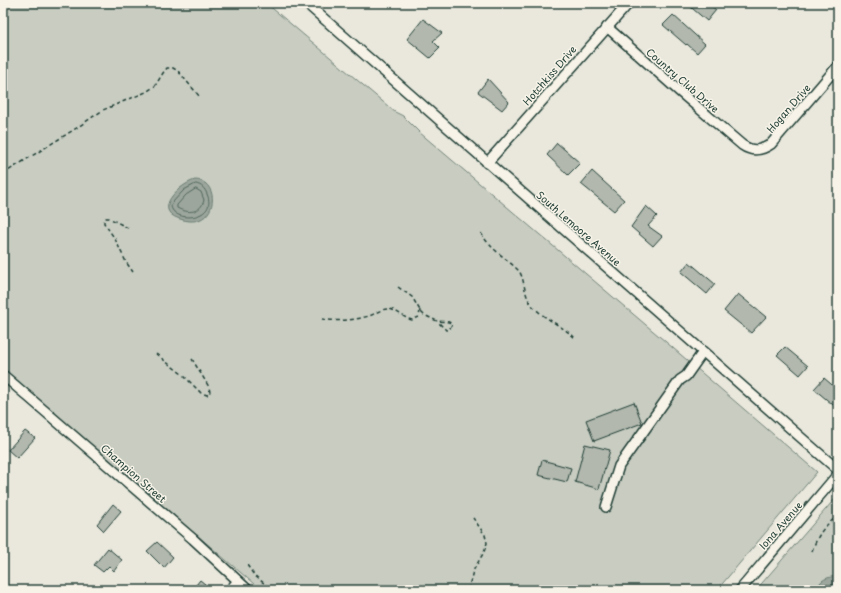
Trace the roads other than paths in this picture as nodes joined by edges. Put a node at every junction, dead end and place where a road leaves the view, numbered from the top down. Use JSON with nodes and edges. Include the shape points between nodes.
{"nodes":[{"id":1,"x":306,"y":3,"type":"edge"},
{"id":2,"x":629,"y":3,"type":"edge"},
{"id":3,"x":607,"y":27,"type":"junction"},
{"id":4,"x":838,"y":66,"type":"edge"},
{"id":5,"x":747,"y":148,"type":"joint"},
{"id":6,"x":487,"y":163,"type":"junction"},
{"id":7,"x":703,"y":352,"type":"junction"},
{"id":8,"x":3,"y":375,"type":"edge"},
{"id":9,"x":838,"y":470,"type":"edge"},
{"id":10,"x":838,"y":474,"type":"edge"},
{"id":11,"x":606,"y":507,"type":"dead end"},
{"id":12,"x":238,"y":581,"type":"junction"},
{"id":13,"x":230,"y":590,"type":"edge"},
{"id":14,"x":248,"y":590,"type":"edge"},
{"id":15,"x":740,"y":590,"type":"edge"}],
"edges":[{"from":1,"to":6,"type":"street","name":"South Lemoore Avenue"},
{"from":2,"to":3,"type":"street","name":"Hotchkiss Drive"},
{"from":3,"to":5,"type":"street","name":"Country Club Drive"},
{"from":3,"to":6,"type":"street","name":"Hotchkiss Drive"},
{"from":4,"to":5,"type":"street","name":"Hogan Drive","via":[[771,144],[761,149]]},
{"from":6,"to":7,"type":"street","name":"South Lemoore Avenue"},
{"from":7,"to":9,"type":"street","name":"South Lemoore Avenue"},
{"from":7,"to":11,"type":"street","via":[[619,466]]},
{"from":8,"to":12,"type":"street","name":"Champion Street"},
{"from":10,"to":15,"type":"street","name":"Iona Avenue"},
{"from":12,"to":13,"type":"street"},
{"from":12,"to":14,"type":"street","name":"Champion Street"}]}
